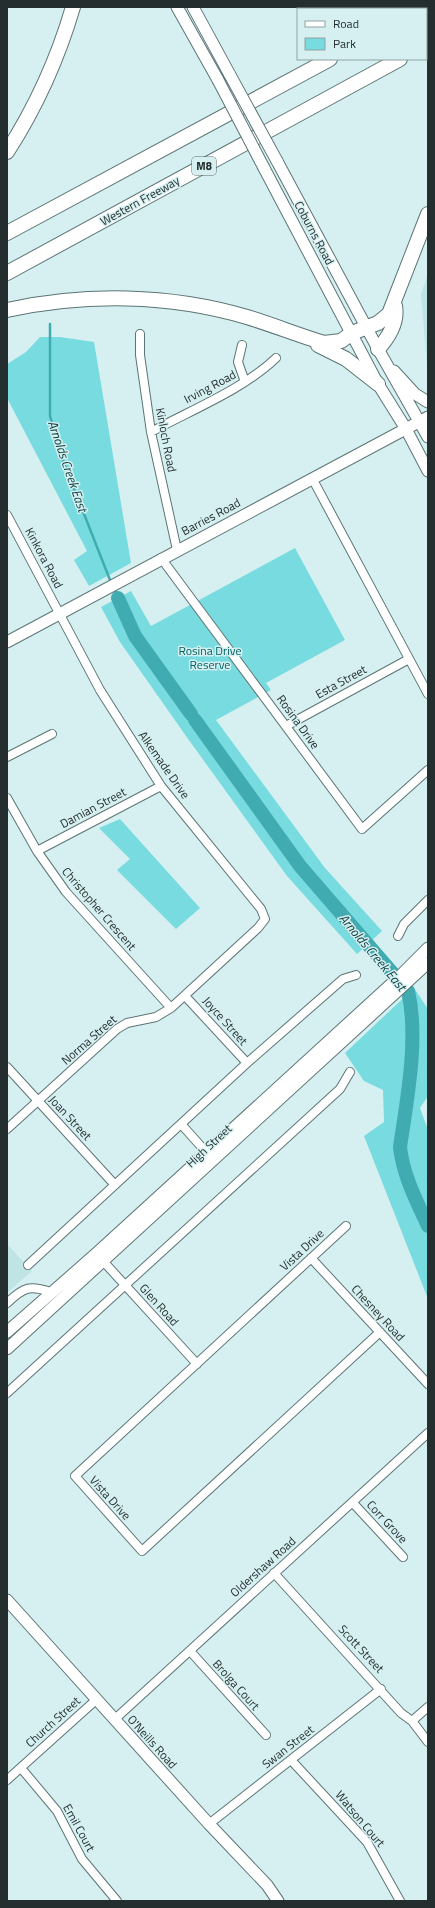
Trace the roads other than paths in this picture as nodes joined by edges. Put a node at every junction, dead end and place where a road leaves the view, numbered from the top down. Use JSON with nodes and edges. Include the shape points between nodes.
{"nodes":[{"id":1,"x":73,"y":7,"type":"edge"},
{"id":2,"x":177,"y":7,"type":"edge"},
{"id":3,"x":193,"y":7,"type":"edge"},
{"id":4,"x":328,"y":60,"type":"edge"},
{"id":5,"x":398,"y":60,"type":"edge"},
{"id":6,"x":7,"y":152,"type":"edge"},
{"id":7,"x":428,"y":214,"type":"edge"},
{"id":8,"x":7,"y":233,"type":"edge"},
{"id":9,"x":7,"y":273,"type":"edge"},
{"id":10,"x":394,"y":303,"type":"junction"},
{"id":11,"x":7,"y":310,"type":"edge"},
{"id":12,"x":366,"y":328,"type":"junction"},
{"id":13,"x":352,"y":333,"type":"junction"},
{"id":14,"x":140,"y":334,"type":"dead end"},
{"id":15,"x":302,"y":336,"type":"junction"},
{"id":16,"x":242,"y":345,"type":"dead end"},
{"id":17,"x":378,"y":349,"type":"junction"},
{"id":18,"x":276,"y":358,"type":"dead end"},
{"id":19,"x":388,"y":369,"type":"junction"},
{"id":20,"x":245,"y":382,"type":"junction"},
{"id":21,"x":378,"y":384,"type":"junction"},
{"id":22,"x":428,"y":402,"type":"edge"},
{"id":23,"x":424,"y":420,"type":"edge"},
{"id":24,"x":406,"y":429,"type":"junction"},
{"id":25,"x":151,"y":432,"type":"junction"},
{"id":26,"x":428,"y":437,"type":"edge"},
{"id":27,"x":428,"y":471,"type":"edge"},
{"id":28,"x":312,"y":478,"type":"junction"},
{"id":29,"x":7,"y":515,"type":"edge"},
{"id":30,"x":177,"y":550,"type":"junction"},
{"id":31,"x":162,"y":558,"type":"junction"},
{"id":32,"x":60,"y":614,"type":"junction"},
{"id":33,"x":7,"y":642,"type":"edge"},
{"id":34,"x":408,"y":659,"type":"junction"},
{"id":35,"x":428,"y":694,"type":"edge"},
{"id":36,"x":286,"y":726,"type":"junction"},
{"id":37,"x":52,"y":734,"type":"dead end"},
{"id":38,"x":7,"y":757,"type":"edge"},
{"id":39,"x":428,"y":770,"type":"edge"},
{"id":40,"x":161,"y":786,"type":"junction"},
{"id":41,"x":8,"y":802,"type":"edge"},
{"id":42,"x":37,"y":851,"type":"junction"},
{"id":43,"x":428,"y":900,"type":"edge"},
{"id":44,"x":265,"y":919,"type":"joint"},
{"id":45,"x":398,"y":936,"type":"dead end"},
{"id":46,"x":428,"y":948,"type":"edge"},
{"id":47,"x":428,"y":963,"type":"edge"},
{"id":48,"x":356,"y":975,"type":"dead end"},
{"id":49,"x":403,"y":979,"type":"junction"},
{"id":50,"x":185,"y":996,"type":"junction"},
{"id":51,"x":171,"y":1008,"type":"junction"},
{"id":52,"x":246,"y":1063,"type":"junction"},
{"id":53,"x":7,"y":1067,"type":"edge"},
{"id":54,"x":350,"y":1072,"type":"dead end"},
{"id":55,"x":38,"y":1101,"type":"junction"},
{"id":56,"x":181,"y":1124,"type":"junction"},
{"id":57,"x":7,"y":1129,"type":"edge"},
{"id":58,"x":210,"y":1155,"type":"junction"},
{"id":59,"x":115,"y":1185,"type":"junction"},
{"id":60,"x":346,"y":1226,"type":"dead end"},
{"id":61,"x":100,"y":1257,"type":"junction"},
{"id":62,"x":311,"y":1258,"type":"junction"},
{"id":63,"x":28,"y":1265,"type":"dead end"},
{"id":64,"x":126,"y":1286,"type":"junction"},
{"id":65,"x":51,"y":1292,"type":"junction"},
{"id":66,"x":7,"y":1303,"type":"edge"},
{"id":67,"x":7,"y":1332,"type":"edge"},
{"id":68,"x":380,"y":1332,"type":"junction"},
{"id":69,"x":7,"y":1349,"type":"edge"},
{"id":70,"x":197,"y":1364,"type":"junction"},
{"id":71,"x":428,"y":1384,"type":"edge"},
{"id":72,"x":7,"y":1394,"type":"edge"},
{"id":73,"x":428,"y":1433,"type":"edge"},
{"id":74,"x":353,"y":1503,"type":"junction"},
{"id":75,"x":403,"y":1557,"type":"dead end"},
{"id":76,"x":274,"y":1573,"type":"junction"},
{"id":77,"x":7,"y":1600,"type":"edge"},
{"id":78,"x":190,"y":1651,"type":"junction"},
{"id":79,"x":381,"y":1689,"type":"junction"},
{"id":80,"x":97,"y":1699,"type":"junction"},
{"id":81,"x":428,"y":1707,"type":"edge"},
{"id":82,"x":115,"y":1719,"type":"junction"},
{"id":83,"x":412,"y":1720,"type":"junction"},
{"id":84,"x":266,"y":1734,"type":"dead end"},
{"id":85,"x":428,"y":1742,"type":"edge"},
{"id":86,"x":291,"y":1760,"type":"junction"},
{"id":87,"x":21,"y":1768,"type":"junction"},
{"id":88,"x":7,"y":1780,"type":"edge"},
{"id":89,"x":210,"y":1824,"type":"junction"},
{"id":90,"x":117,"y":1901,"type":"edge"},
{"id":91,"x":278,"y":1901,"type":"edge"},
{"id":92,"x":400,"y":1901,"type":"edge"}],
"edges":[{"from":1,"to":6,"type":"highway","via":[[41,93]]},
{"from":2,"to":13,"type":"main road","name":"Coburns Road","bridge":true},
{"from":3,"to":12,"type":"main road","name":"Coburns Road","bridge":true},
{"from":4,"to":8,"type":"highway"},
{"from":5,"to":9,"type":"highway","name":"Western Freeway","number":"M8"},
{"from":7,"to":10,"type":"highway"},
{"from":10,"to":12,"type":"highway","via":[[385,318]]},
{"from":10,"to":17,"type":"highway","via":[[397,314],[393,326]]},
{"from":11,"to":15,"type":"highway","via":[[79,299],[143,299],[226,311]]},
{"from":12,"to":13,"type":"highway"},
{"from":12,"to":17,"type":"main road","name":"Coburns Road"},
{"from":13,"to":15,"type":"highway","via":[[341,341],[330,344]]},
{"from":13,"to":21,"type":"main road","name":"Coburns Road"},
{"from":14,"to":25,"type":"street","name":"Kinloch Road","via":[[140,354]]},
{"from":15,"to":21,"type":"highway","via":[[346,359]]},
{"from":16,"to":20,"type":"street","via":[[238,362]]},
{"from":17,"to":19,"type":"main road","name":"Coburns Road"},
{"from":18,"to":20,"type":"street","name":"Irving Road","via":[[264,370]]},
{"from":19,"to":22,"type":"main road","via":[[400,375],[415,394]]},
{"from":19,"to":23,"type":"main road","name":"Coburns Road"},
{"from":20,"to":25,"type":"street","name":"Irving Road"},
{"from":21,"to":24,"type":"main road","name":"Coburns Road"},
{"from":23,"to":24,"type":"main road","name":"Barries Road"},
{"from":23,"to":26,"type":"main road","name":"Coburns Road"},
{"from":24,"to":27,"type":"main road","name":"Coburns Road"},
{"from":24,"to":28,"type":"main road","name":"Barries Road"},
{"from":25,"to":30,"type":"street","name":"Kinloch Road"},
{"from":28,"to":30,"type":"main road","name":"Barries Road"},
{"from":28,"to":34,"type":"street"},
{"from":29,"to":32,"type":"street","name":"Kinkora Road"},
{"from":30,"to":31,"type":"main road","name":"Barries Road"},
{"from":31,"to":32,"type":"main road","name":"Barries Road"},
{"from":31,"to":36,"type":"street","name":"Rosina Drive"},
{"from":32,"to":33,"type":"main road","name":"Barries Road"},
{"from":32,"to":40,"type":"street","name":"Alkemade Drive","via":[[100,690]]},
{"from":34,"to":35,"type":"street"},
{"from":34,"to":36,"type":"street","name":"Esta Street"},
{"from":36,"to":39,"type":"street","name":"Rosina Drive","via":[[362,829]]},
{"from":37,"to":38,"type":"street"},
{"from":40,"to":42,"type":"street","name":"Damian Street"},
{"from":40,"to":44,"type":"street","name":"Alkemade Drive","via":[[261,909]]},
{"from":41,"to":42,"type":"street","name":"Christopher Crescent"},
{"from":42,"to":51,"type":"street","name":"Christopher Crescent","via":[[66,892]]},
{"from":43,"to":45,"type":"street","via":[[404,924]]},
{"from":44,"to":50,"type":"street","name":"Norma Street"},
{"from":46,"to":49,"type":"main road","name":"High Street"},
{"from":47,"to":49,"type":"main road","name":"High Street"},
{"from":48,"to":52,"type":"street","via":[[343,980]]},
{"from":49,"to":58,"type":"main road","name":"High Street"},
{"from":50,"to":51,"type":"street","name":"Norma Street"},
{"from":50,"to":52,"type":"street","name":"Joyce Street"},
{"from":51,"to":55,"type":"street","name":"Norma Street","via":[[156,1017],[127,1023],[117,1029]]},
{"from":52,"to":56,"type":"street"},
{"from":53,"to":55,"type":"street","name":"Joan Street"},
{"from":54,"to":64,"type":"street","via":[[340,1089]]},
{"from":55,"to":57,"type":"street","name":"Norma Street"},
{"from":55,"to":59,"type":"street","name":"Joan Street"},
{"from":56,"to":58,"type":"street","name":"High Street"},
{"from":56,"to":59,"type":"street"},
{"from":58,"to":61,"type":"main road","name":"High Street"},
{"from":59,"to":63,"type":"street"},
{"from":60,"to":62,"type":"street","name":"Vista Drive"},
{"from":61,"to":64,"type":"street","name":"Glen Road"},
{"from":61,"to":65,"type":"main road","name":"High Street"},
{"from":61,"to":69,"type":"main road","name":"High Street"},
{"from":62,"to":68,"type":"street","name":"Chesney Road"},
{"from":62,"to":70,"type":"street","name":"Vista Drive"},
{"from":64,"to":70,"type":"street","name":"Glen Road"},
{"from":64,"to":72,"type":"street"},
{"from":65,"to":66,"type":"street","via":[[25,1288]]},
{"from":65,"to":67,"type":"main road","name":"High Street"},
{"from":68,"to":70,"type":"street","name":"Vista Drive","via":[[142,1551],[75,1476]]},
{"from":68,"to":71,"type":"street","name":"Chesney Road"},
{"from":73,"to":74,"type":"street","name":"Oldershaw Road"},
{"from":74,"to":75,"type":"street","name":"Corr Grove"},
{"from":74,"to":76,"type":"street","name":"Oldershaw Road"},
{"from":76,"to":78,"type":"street","name":"Oldershaw Road"},
{"from":76,"to":79,"type":"street","name":"Scott Street"},
{"from":77,"to":80,"type":"main road","name":"O'Neills Road"},
{"from":78,"to":82,"type":"street","name":"Oldershaw Road"},
{"from":78,"to":84,"type":"street","name":"Brolga Court"},
{"from":79,"to":83,"type":"street","name":"Scott Street","via":[[401,1713]]},
{"from":79,"to":86,"type":"street","name":"Swan Street"},
{"from":80,"to":82,"type":"main road","name":"O'Neills Road"},
{"from":80,"to":87,"type":"street","name":"Church Street"},
{"from":81,"to":83,"type":"street"},
{"from":82,"to":89,"type":"main road","name":"O'Neills Road"},
{"from":83,"to":85,"type":"street","name":"Scott Street"},
{"from":86,"to":89,"type":"street","name":"Swan Street"},
{"from":86,"to":92,"type":"street","name":"Watson Court","via":[[367,1842]]},
{"from":87,"to":88,"type":"street","name":"Church Street"},
{"from":87,"to":90,"type":"street","name":"Emil Court","via":[[57,1811],[82,1859]]},
{"from":89,"to":91,"type":"main road","name":"O'Neills Road","via":[[267,1885]]}]}
